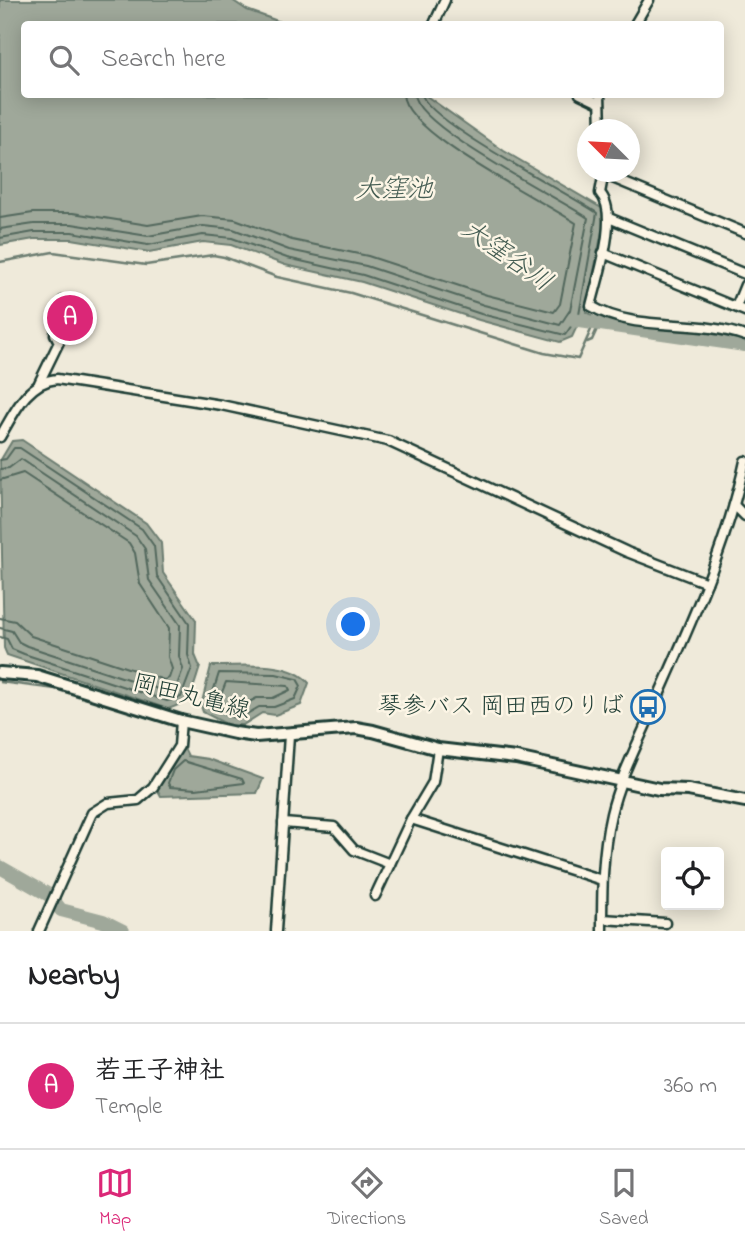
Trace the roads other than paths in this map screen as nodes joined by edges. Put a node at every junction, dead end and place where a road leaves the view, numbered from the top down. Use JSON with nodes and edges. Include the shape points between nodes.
{"nodes":[{"id":1,"x":445,"y":0,"type":"edge"},
{"id":2,"x":649,"y":0,"type":"edge"},
{"id":3,"x":435,"y":21,"type":"edge"},
{"id":4,"x":637,"y":21,"type":"edge"},
{"id":5,"x":600,"y":99,"type":"edge"},
{"id":6,"x":601,"y":119,"type":"edge"},
{"id":7,"x":602,"y":182,"type":"edge"},
{"id":8,"x":624,"y":182,"type":"edge"},
{"id":9,"x":609,"y":218,"type":"junction"},
{"id":10,"x":745,"y":233,"type":"edge"},
{"id":11,"x":603,"y":253,"type":"junction"},
{"id":12,"x":745,"y":274,"type":"edge"},
{"id":13,"x":745,"y":285,"type":"edge"},
{"id":14,"x":63,"y":301,"type":"dead end"},
{"id":15,"x":736,"y":307,"type":"junction"},
{"id":16,"x":745,"y":311,"type":"edge"},
{"id":17,"x":745,"y":336,"type":"edge"},
{"id":18,"x":39,"y":383,"type":"junction"},
{"id":19,"x":0,"y":436,"type":"edge"},
{"id":20,"x":745,"y":461,"type":"edge"},
{"id":21,"x":734,"y":505,"type":"junction"},
{"id":22,"x":745,"y":516,"type":"edge"},
{"id":23,"x":707,"y":583,"type":"junction"},
{"id":24,"x":0,"y":673,"type":"edge"},
{"id":25,"x":181,"y":721,"type":"junction"},
{"id":26,"x":289,"y":735,"type":"junction"},
{"id":27,"x":438,"y":749,"type":"junction"},
{"id":28,"x":620,"y":782,"type":"junction"},
{"id":29,"x":745,"y":801,"type":"edge"},
{"id":30,"x":411,"y":819,"type":"junction"},
{"id":31,"x":283,"y":822,"type":"junction"},
{"id":32,"x":390,"y":864,"type":"junction"},
{"id":33,"x":601,"y":880,"type":"junction"},
{"id":34,"x":375,"y":896,"type":"dead end"},
{"id":35,"x":602,"y":919,"type":"junction"},
{"id":36,"x":665,"y":923,"type":"dead end"},
{"id":37,"x":39,"y":931,"type":"edge"},
{"id":38,"x":276,"y":931,"type":"edge"},
{"id":39,"x":602,"y":931,"type":"edge"}],
"edges":[{"from":1,"to":3,"type":"street"},
{"from":2,"to":4,"type":"street"},
{"from":5,"to":6,"type":"street"},
{"from":7,"to":9,"type":"street","via":[[600,193]]},
{"from":8,"to":10,"type":"street"},
{"from":9,"to":11,"type":"street"},
{"from":9,"to":12,"type":"street"},
{"from":11,"to":15,"type":"street"},
{"from":11,"to":17,"type":"street","via":[[591,306],[606,315],[701,325]]},
{"from":13,"to":15,"type":"street"},
{"from":14,"to":18,"type":"street","via":[[55,334],[60,342]]},
{"from":15,"to":16,"type":"street"},
{"from":18,"to":19,"type":"street"},
{"from":18,"to":23,"type":"street","via":[[57,379],[207,402],[388,441],[627,552]]},
{"from":20,"to":21,"type":"street"},
{"from":21,"to":22,"type":"street"},
{"from":21,"to":23,"type":"street"},
{"from":23,"to":28,"type":"street"},
{"from":24,"to":25,"type":"main road","name":"岡田丸亀線","via":[[37,676]]},
{"from":25,"to":26,"type":"main road","name":"岡田丸亀線","via":[[235,733]]},
{"from":25,"to":37,"type":"street","via":[[179,746],[153,787],[138,800],[108,803],[92,813]]},
{"from":26,"to":27,"type":"main road","name":"岡田丸亀線","via":[[356,729]]},
{"from":26,"to":31,"type":"street"},
{"from":27,"to":28,"type":"main road","name":"岡田丸亀線","via":[[516,758]]},
{"from":27,"to":30,"type":"street","via":[[433,782]]},
{"from":28,"to":29,"type":"main road","name":"岡田丸亀線"},
{"from":28,"to":33,"type":"street"},
{"from":30,"to":32,"type":"street"},
{"from":30,"to":33,"type":"street"},
{"from":31,"to":32,"type":"street","via":[[334,827],[354,850]]},
{"from":31,"to":38,"type":"street"},
{"from":32,"to":34,"type":"street"},
{"from":33,"to":35,"type":"street"},
{"from":35,"to":36,"type":"street"},
{"from":35,"to":39,"type":"street"}]}
